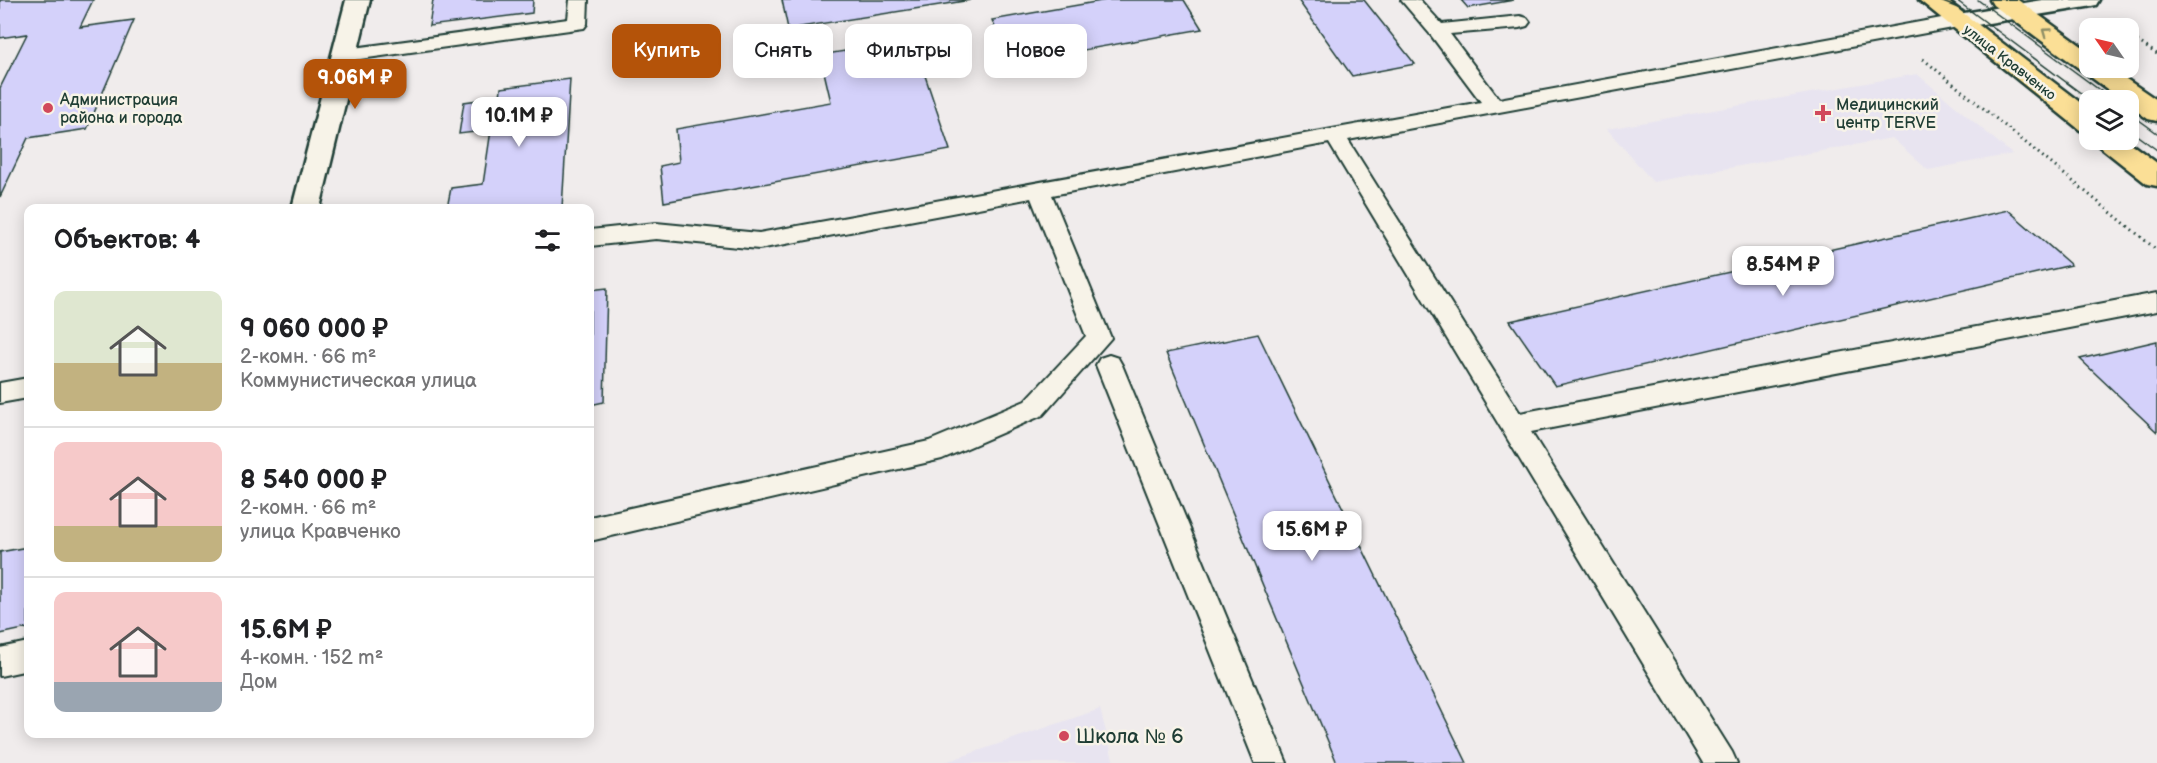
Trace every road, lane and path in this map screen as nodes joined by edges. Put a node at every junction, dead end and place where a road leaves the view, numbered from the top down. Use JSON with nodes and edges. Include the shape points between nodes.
{"nodes":[{"id":1,"x":358,"y":0,"type":"edge"},
{"id":2,"x":579,"y":0,"type":"edge"},
{"id":3,"x":1410,"y":0,"type":"edge"},
{"id":4,"x":1931,"y":0,"type":"edge"},
{"id":5,"x":2087,"y":0,"type":"edge"},
{"id":6,"x":2010,"y":6,"type":"edge"},
{"id":7,"x":1958,"y":21,"type":"junction"},
{"id":8,"x":1520,"y":22,"type":"dead end"},
{"id":9,"x":1437,"y":30,"type":"junction"},
{"id":10,"x":2139,"y":42,"type":"edge"},
{"id":11,"x":2157,"y":54,"type":"edge"},
{"id":12,"x":346,"y":55,"type":"junction"},
{"id":13,"x":2079,"y":56,"type":"edge"},
{"id":14,"x":1922,"y":58,"type":"dead end"},
{"id":15,"x":2108,"y":78,"type":"edge"},
{"id":16,"x":1495,"y":107,"type":"junction"},
{"id":17,"x":2157,"y":113,"type":"edge"},
{"id":18,"x":2079,"y":115,"type":"edge"},
{"id":19,"x":1335,"y":136,"type":"junction"},
{"id":20,"x":2122,"y":150,"type":"edge"},
{"id":21,"x":2157,"y":177,"type":"edge"},
{"id":22,"x":1039,"y":190,"type":"junction"},
{"id":23,"x":307,"y":204,"type":"edge"},
{"id":24,"x":594,"y":238,"type":"edge"},
{"id":25,"x":2157,"y":250,"type":"edge"},
{"id":26,"x":2157,"y":302,"type":"edge"},
{"id":27,"x":1109,"y":365,"type":"dead end"},
{"id":28,"x":24,"y":389,"type":"edge"},
{"id":29,"x":0,"y":393,"type":"edge"},
{"id":30,"x":1512,"y":424,"type":"junction"},
{"id":31,"x":594,"y":528,"type":"edge"},
{"id":32,"x":24,"y":657,"type":"edge"},
{"id":33,"x":0,"y":662,"type":"edge"},
{"id":34,"x":1271,"y":763,"type":"edge"},
{"id":35,"x":1721,"y":763,"type":"edge"}],
"edges":[{"from":1,"to":12,"type":"street"},
{"from":2,"to":12,"type":"lane","via":[[577,24]]},
{"from":3,"to":9,"type":"lane"},
{"from":4,"to":7,"type":"main road","name":"улица Кравченко"},
{"from":5,"to":6,"type":"street"},
{"from":6,"to":7,"type":"street"},
{"from":13,"to":6,"type":"main road","one_way":true},
{"from":7,"to":16,"type":"lane"},
{"from":7,"to":18,"type":"main road","name":"улица Кравченко"},
{"from":8,"to":9,"type":"lane"},
{"from":9,"to":16,"type":"lane"},
{"from":10,"to":11,"type":"path"},
{"from":12,"to":23,"type":"street"},
{"from":14,"to":25,"type":"path"},
{"from":15,"to":17,"type":"main road"},
{"from":16,"to":19,"type":"lane"},
{"from":19,"to":22,"type":"lane"},
{"from":19,"to":30,"type":"lane"},
{"from":20,"to":21,"type":"main road"},
{"from":22,"to":24,"type":"lane","via":[[759,241],[656,231]]},
{"from":22,"to":31,"type":"lane","via":[[1099,338],[1034,408],[933,451]]},
{"from":26,"to":30,"type":"lane"},
{"from":27,"to":34,"type":"lane"},
{"from":28,"to":29,"type":"lane"},
{"from":30,"to":35,"type":"lane"},
{"from":32,"to":33,"type":"lane"}]}
